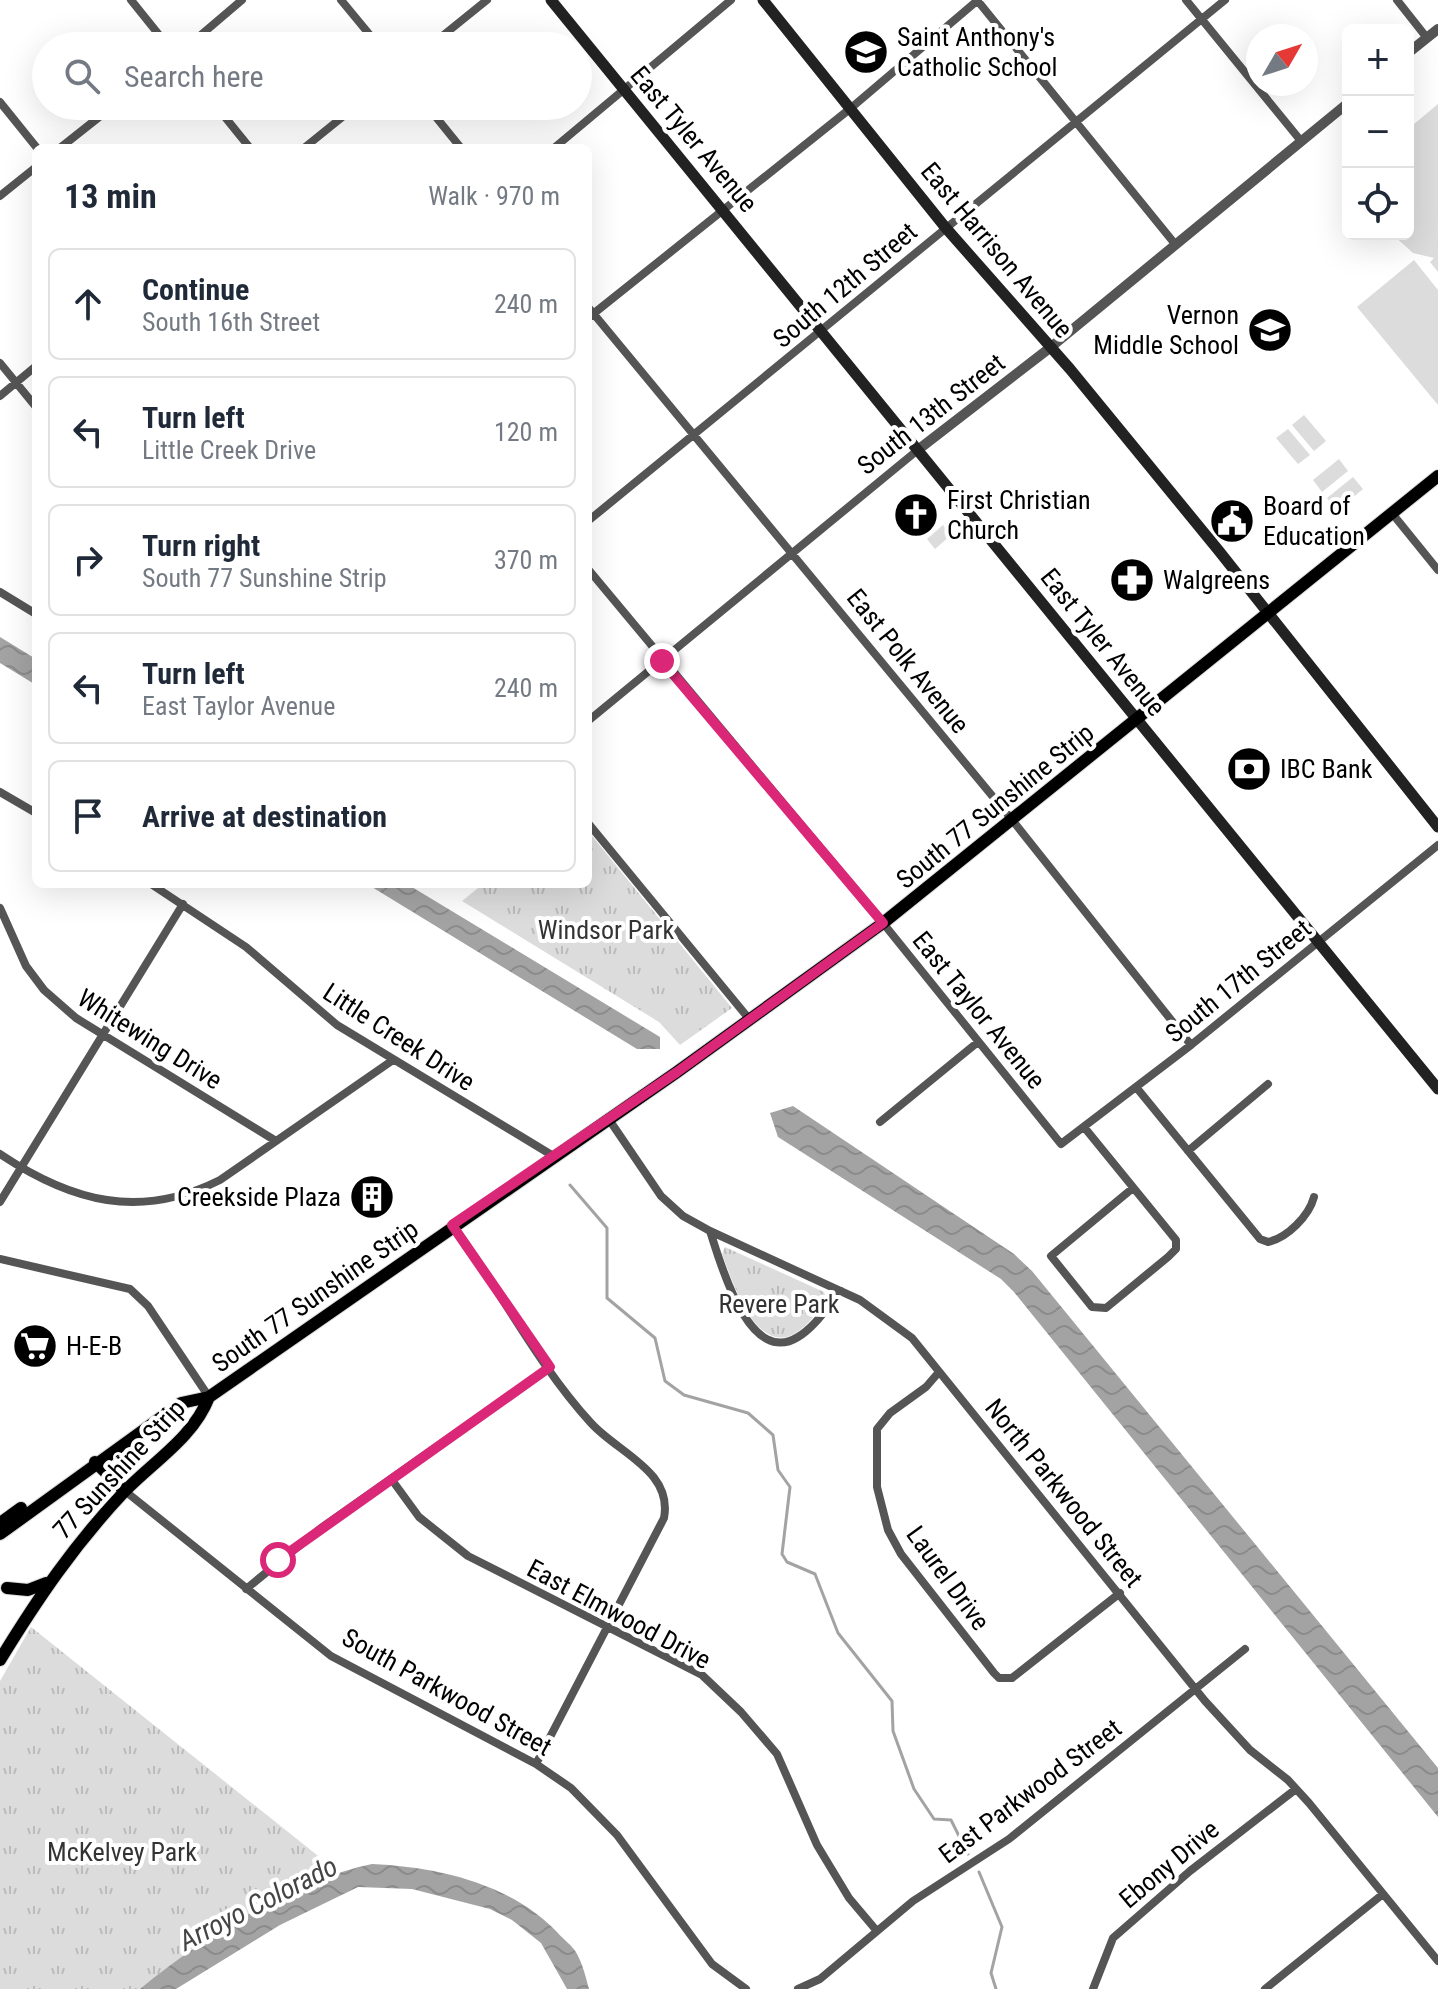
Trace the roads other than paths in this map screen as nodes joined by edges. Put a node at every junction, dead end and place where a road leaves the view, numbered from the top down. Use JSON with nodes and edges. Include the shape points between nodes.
{"nodes":[{"id":1,"x":131,"y":0,"type":"edge"},
{"id":2,"x":242,"y":0,"type":"edge"},
{"id":3,"x":341,"y":0,"type":"edge"},
{"id":4,"x":487,"y":0,"type":"edge"},
{"id":5,"x":551,"y":0,"type":"edge"},
{"id":6,"x":731,"y":0,"type":"edge"},
{"id":7,"x":763,"y":0,"type":"edge"},
{"id":8,"x":978,"y":0,"type":"edge"},
{"id":9,"x":1186,"y":0,"type":"edge"},
{"id":10,"x":1225,"y":0,"type":"edge"},
{"id":11,"x":1397,"y":0,"type":"edge"},
{"id":12,"x":1201,"y":20,"type":"junction"},
{"id":13,"x":1438,"y":29,"type":"edge"},
{"id":14,"x":157,"y":32,"type":"edge"},
{"id":15,"x":204,"y":32,"type":"edge"},
{"id":16,"x":367,"y":32,"type":"edge"},
{"id":17,"x":447,"y":32,"type":"edge"},
{"id":18,"x":577,"y":32,"type":"edge"},
{"id":19,"x":1427,"y":38,"type":"junction"},
{"id":20,"x":1414,"y":48,"type":"edge"},
{"id":21,"x":592,"y":50,"type":"edge"},
{"id":22,"x":624,"y":89,"type":"junction"},
{"id":23,"x":0,"y":102,"type":"edge"},
{"id":24,"x":851,"y":108,"type":"junction"},
{"id":25,"x":1342,"y":108,"type":"edge"},
{"id":26,"x":592,"y":116,"type":"edge"},
{"id":27,"x":95,"y":120,"type":"edge"},
{"id":28,"x":227,"y":120,"type":"edge"},
{"id":29,"x":339,"y":120,"type":"edge"},
{"id":30,"x":438,"y":120,"type":"edge"},
{"id":31,"x":587,"y":120,"type":"edge"},
{"id":32,"x":1075,"y":121,"type":"junction"},
{"id":33,"x":1301,"y":141,"type":"junction"},
{"id":34,"x":34,"y":144,"type":"edge"},
{"id":35,"x":65,"y":144,"type":"edge"},
{"id":36,"x":247,"y":144,"type":"edge"},
{"id":37,"x":309,"y":144,"type":"edge"},
{"id":38,"x":458,"y":144,"type":"edge"},
{"id":39,"x":559,"y":144,"type":"edge"},
{"id":40,"x":32,"y":170,"type":"edge"},
{"id":41,"x":0,"y":196,"type":"edge"},
{"id":42,"x":724,"y":209,"type":"junction"},
{"id":43,"x":945,"y":227,"type":"junction"},
{"id":44,"x":1175,"y":244,"type":"junction"},
{"id":45,"x":592,"y":311,"type":"edge"},
{"id":46,"x":592,"y":315,"type":"edge"},
{"id":47,"x":822,"y":331,"type":"junction"},
{"id":48,"x":1051,"y":347,"type":"junction"},
{"id":49,"x":0,"y":363,"type":"edge"},
{"id":50,"x":32,"y":369,"type":"edge"},
{"id":51,"x":16,"y":383,"type":"junction"},
{"id":52,"x":0,"y":396,"type":"edge"},
{"id":53,"x":32,"y":402,"type":"edge"},
{"id":54,"x":695,"y":434,"type":"junction"},
{"id":55,"x":919,"y":449,"type":"junction"},
{"id":56,"x":1438,"y":476,"type":"edge"},
{"id":57,"x":1391,"y":512,"type":"junction"},
{"id":58,"x":592,"y":518,"type":"edge"},
{"id":59,"x":794,"y":553,"type":"junction"},
{"id":60,"x":1438,"y":570,"type":"edge"},
{"id":61,"x":592,"y":574,"type":"edge"},
{"id":62,"x":0,"y":592,"type":"edge"},
{"id":63,"x":32,"y":612,"type":"edge"},
{"id":64,"x":1268,"y":614,"type":"junction"},
{"id":65,"x":662,"y":661,"type":"junction"},
{"id":66,"x":592,"y":718,"type":"edge"},
{"id":67,"x":1138,"y":720,"type":"junction"},
{"id":68,"x":0,"y":792,"type":"edge"},
{"id":69,"x":32,"y":811,"type":"edge"},
{"id":70,"x":1013,"y":821,"type":"junction"},
{"id":71,"x":1438,"y":827,"type":"edge"},
{"id":72,"x":592,"y":828,"type":"edge"},
{"id":73,"x":1438,"y":845,"type":"edge"},
{"id":74,"x":157,"y":888,"type":"edge"},
{"id":75,"x":183,"y":904,"type":"junction"},
{"id":76,"x":0,"y":908,"type":"edge"},
{"id":77,"x":883,"y":923,"type":"junction"},
{"id":78,"x":1319,"y":942,"type":"junction"},
{"id":79,"x":750,"y":1020,"type":"junction"},
{"id":80,"x":103,"y":1035,"type":"junction"},
{"id":81,"x":978,"y":1042,"type":"junction"},
{"id":82,"x":1191,"y":1045,"type":"junction"},
{"id":83,"x":393,"y":1060,"type":"junction"},
{"id":84,"x":1268,"y":1084,"type":"dead end"},
{"id":85,"x":1136,"y":1087,"type":"junction"},
{"id":86,"x":1438,"y":1089,"type":"edge"},
{"id":87,"x":608,"y":1118,"type":"junction"},
{"id":88,"x":880,"y":1122,"type":"dead end"},
{"id":89,"x":1084,"y":1127,"type":"junction"},
{"id":90,"x":276,"y":1141,"type":"junction"},
{"id":91,"x":1061,"y":1144,"type":"joint"},
{"id":92,"x":1188,"y":1151,"type":"junction"},
{"id":93,"x":0,"y":1154,"type":"edge"},
{"id":94,"x":555,"y":1157,"type":"junction"},
{"id":95,"x":21,"y":1167,"type":"junction"},
{"id":96,"x":1133,"y":1188,"type":"junction"},
{"id":97,"x":1314,"y":1197,"type":"dead end"},
{"id":98,"x":0,"y":1202,"type":"edge"},
{"id":99,"x":452,"y":1225,"type":"junction"},
{"id":100,"x":710,"y":1231,"type":"junction"},
{"id":101,"x":0,"y":1259,"type":"edge"},
{"id":102,"x":841,"y":1291,"type":"junction"},
{"id":103,"x":550,"y":1367,"type":"junction"},
{"id":104,"x":939,"y":1372,"type":"junction"},
{"id":105,"x":209,"y":1397,"type":"junction"},
{"id":106,"x":95,"y":1462,"type":"junction"},
{"id":107,"x":79,"y":1474,"type":"junction"},
{"id":108,"x":392,"y":1480,"type":"junction"},
{"id":109,"x":125,"y":1491,"type":"junction"},
{"id":110,"x":0,"y":1523,"type":"edge"},
{"id":111,"x":0,"y":1534,"type":"edge"},
{"id":112,"x":47,"y":1582,"type":"junction"},
{"id":113,"x":3,"y":1586,"type":"edge"},
{"id":114,"x":246,"y":1589,"type":"junction"},
{"id":115,"x":1120,"y":1593,"type":"junction"},
{"id":116,"x":32,"y":1605,"type":"junction"},
{"id":117,"x":607,"y":1626,"type":"junction"},
{"id":118,"x":1245,"y":1649,"type":"dead end"},
{"id":119,"x":0,"y":1660,"type":"edge"},
{"id":120,"x":1196,"y":1689,"type":"junction"},
{"id":121,"x":536,"y":1764,"type":"junction"},
{"id":122,"x":1296,"y":1789,"type":"junction"},
{"id":123,"x":1383,"y":1894,"type":"junction"},
{"id":124,"x":876,"y":1930,"type":"junction"},
{"id":125,"x":1438,"y":1961,"type":"edge"},
{"id":126,"x":746,"y":1989,"type":"edge"},
{"id":127,"x":798,"y":1989,"type":"edge"},
{"id":128,"x":1093,"y":1989,"type":"edge"},
{"id":129,"x":1265,"y":1989,"type":"edge"}],
"edges":[{"from":1,"to":14,"type":"street"},
{"from":2,"to":15,"type":"street"},
{"from":3,"to":16,"type":"street"},
{"from":4,"to":17,"type":"street"},
{"from":5,"to":18,"type":"main road","name":"East Tyler Avenue"},
{"from":6,"to":22,"type":"street"},
{"from":7,"to":24,"type":"main road","name":"East Harrison Avenue"},
{"from":8,"to":24,"type":"street"},
{"from":8,"to":32,"type":"street"},
{"from":9,"to":12,"type":"street"},
{"from":10,"to":12,"type":"street","name":"South 12th Street"},
{"from":11,"to":19,"type":"street"},
{"from":12,"to":32,"type":"street","name":"South 12th Street"},
{"from":12,"to":33,"type":"street"},
{"from":13,"to":19,"type":"street"},
{"from":19,"to":20,"type":"street"},
{"from":21,"to":22,"type":"main road","name":"East Tyler Avenue"},
{"from":22,"to":26,"type":"street"},
{"from":22,"to":42,"type":"main road","name":"East Tyler Avenue"},
{"from":23,"to":34,"type":"street"},
{"from":24,"to":42,"type":"street"},
{"from":24,"to":43,"type":"main road","name":"East Harrison Avenue"},
{"from":25,"to":33,"type":"street","name":"South 13th Street"},
{"from":27,"to":35,"type":"street"},
{"from":28,"to":36,"type":"street"},
{"from":29,"to":37,"type":"street"},
{"from":30,"to":38,"type":"street"},
{"from":31,"to":39,"type":"street"},
{"from":32,"to":43,"type":"street","name":"South 12th Street"},
{"from":32,"to":44,"type":"street"},
{"from":33,"to":44,"type":"street","name":"South 13th Street"},
{"from":40,"to":41,"type":"street"},
{"from":42,"to":45,"type":"street"},
{"from":42,"to":47,"type":"main road","name":"East Tyler Avenue"},
{"from":43,"to":47,"type":"street","name":"South 12th Street"},
{"from":43,"to":48,"type":"main road","name":"East Harrison Avenue"},
{"from":44,"to":48,"type":"street","name":"South 13th Street"},
{"from":46,"to":54,"type":"street","name":"East Polk Avenue"},
{"from":47,"to":54,"type":"street","name":"South 12th Street"},
{"from":47,"to":55,"type":"main road","name":"East Tyler Avenue"},
{"from":48,"to":55,"type":"street","name":"South 13th Street"},
{"from":48,"to":64,"type":"main road","name":"East Harrison Avenue"},
{"from":49,"to":51,"type":"street"},
{"from":50,"to":51,"type":"street"},
{"from":51,"to":52,"type":"street"},
{"from":51,"to":53,"type":"street"},
{"from":54,"to":58,"type":"street","name":"South 12th Street"},
{"from":54,"to":59,"type":"street","name":"East Polk Avenue"},
{"from":55,"to":59,"type":"street","name":"South 13th Street"},
{"from":55,"to":67,"type":"main road","name":"East Tyler Avenue"},
{"from":56,"to":57,"type":"main road","name":"South 77 Sunshine Strip"},
{"from":57,"to":60,"type":"street"},
{"from":57,"to":64,"type":"main road","name":"South 77 Sunshine Strip"},
{"from":59,"to":65,"type":"street","name":"South 13th Street"},
{"from":59,"to":70,"type":"street","name":"East Polk Avenue"},
{"from":61,"to":65,"type":"street","name":"East Taylor Avenue"},
{"from":62,"to":63,"type":"street"},
{"from":64,"to":67,"type":"main road","name":"South 77 Sunshine Strip"},
{"from":64,"to":71,"type":"main road","name":"East Harrison Avenue"},
{"from":65,"to":66,"type":"street","name":"South 13th Street"},
{"from":65,"to":77,"type":"street","name":"East Taylor Avenue"},
{"from":67,"to":70,"type":"main road","name":"South 77 Sunshine Strip"},
{"from":67,"to":78,"type":"main road","name":"East Tyler Avenue"},
{"from":68,"to":69,"type":"street"},
{"from":70,"to":77,"type":"main road","name":"South 77 Sunshine Strip"},
{"from":70,"to":82,"type":"street","name":"East Polk Avenue"},
{"from":72,"to":79,"type":"street"},
{"from":73,"to":78,"type":"street","name":"South 17th Street"},
{"from":74,"to":75,"type":"street","name":"Little Creek Drive"},
{"from":75,"to":80,"type":"street"},
{"from":75,"to":83,"type":"street","name":"Little Creek Drive","via":[[246,947],[329,1019]]},
{"from":76,"to":80,"type":"street","name":"Whitewing Drive","via":[[26,966],[44,990]]},
{"from":77,"to":79,"type":"main road","name":"South 77 Sunshine Strip"},
{"from":77,"to":81,"type":"street","name":"East Taylor Avenue"},
{"from":78,"to":82,"type":"street","name":"South 17th Street"},
{"from":78,"to":86,"type":"main road","name":"East Tyler Avenue"},
{"from":79,"to":87,"type":"main road","name":"South 77 Sunshine Strip"},
{"from":80,"to":90,"type":"street","name":"Whitewing Drive"},
{"from":80,"to":95,"type":"street"},
{"from":81,"to":88,"type":"street"},
{"from":81,"to":91,"type":"street","name":"East Taylor Avenue"},
{"from":82,"to":85,"type":"street","name":"South 17th Street"},
{"from":83,"to":90,"type":"street"},
{"from":83,"to":94,"type":"street","name":"Little Creek Drive"},
{"from":84,"to":92,"type":"street"},
{"from":85,"to":89,"type":"street","name":"South 17th Street"},
{"from":85,"to":92,"type":"street"},
{"from":87,"to":94,"type":"main road","name":"South 77 Sunshine Strip"},
{"from":87,"to":100,"type":"street","name":"North Parkwood Street","via":[[661,1196]]},
{"from":89,"to":91,"type":"street","name":"South 17th Street"},
{"from":89,"to":96,"type":"street"},
{"from":90,"to":95,"type":"street","via":[[193,1193],[148,1202],[87,1197]]},
{"from":92,"to":97,"type":"street","via":[[1260,1239],[1268,1242],[1308,1213]]},
{"from":93,"to":95,"type":"street"},
{"from":94,"to":99,"type":"main road","name":"South 77 Sunshine Strip"},
{"from":95,"to":98,"type":"street"},
{"from":96,"to":96,"type":"street","via":[[1176,1240],[1176,1249],[1106,1308],[1092,1307],[1051,1256]]},
{"from":99,"to":103,"type":"street"},
{"from":99,"to":105,"type":"main road","name":"South 77 Sunshine Strip"},
{"from":100,"to":102,"type":"street","name":"North Parkwood Street"},
{"from":100,"to":102,"type":"street","via":[[740,1311],[764,1337],[783,1342],[798,1338]]},
{"from":101,"to":105,"type":"street","via":[[130,1289],[148,1306]]},
{"from":102,"to":104,"type":"street","name":"North Parkwood Street","via":[[888,1318]]},
{"from":103,"to":108,"type":"street"},
{"from":103,"to":117,"type":"street","via":[[587,1419],[652,1473],[665,1494],[664,1518]]},
{"from":104,"to":115,"type":"street","name":"North Parkwood Street"},
{"from":104,"to":115,"type":"street","name":"Laurel Drive","via":[[877,1429],[877,1487],[888,1530],[901,1554],[994,1673],[1005,1679],[1019,1674]]},
{"from":105,"to":106,"type":"main road","name":"77 Sunshine Strip","via":[[181,1403]]},
{"from":105,"to":109,"type":"main road","name":"77 Sunshine Strip","via":[[199,1423]]},
{"from":106,"to":107,"type":"main road","name":"77 Sunshine Strip"},
{"from":106,"to":109,"type":"main road","name":"South Parkwood Street"},
{"from":107,"to":110,"type":"main road"},
{"from":107,"to":111,"type":"main road","name":"77 Sunshine Strip"},
{"from":108,"to":114,"type":"street","via":[[310,1536]]},
{"from":108,"to":117,"type":"street","name":"East Elmwood Drive","via":[[419,1517],[468,1556]]},
{"from":109,"to":112,"type":"main road","name":"77 Sunshine Strip"},
{"from":109,"to":114,"type":"street","name":"South Parkwood Street"},
{"from":112,"to":113,"type":"main road","via":[[28,1590]]},
{"from":112,"to":116,"type":"main road","name":"77 Sunshine Strip"},
{"from":113,"to":116,"type":"main road"},
{"from":114,"to":121,"type":"street","name":"South Parkwood Street","via":[[331,1656]]},
{"from":115,"to":120,"type":"street","name":"North Parkwood Street"},
{"from":116,"to":119,"type":"main road","name":"77 Sunshine Strip"},
{"from":117,"to":121,"type":"street"},
{"from":117,"to":124,"type":"street","name":"East Elmwood Drive","via":[[702,1675],[741,1712],[777,1754],[817,1845]]},
{"from":118,"to":120,"type":"street","name":"East Parkwood Street"},
{"from":120,"to":122,"type":"street","name":"North Parkwood Street","via":[[1244,1744]]},
{"from":120,"to":124,"type":"street","name":"East Parkwood Street","via":[[1009,1839]]},
{"from":121,"to":126,"type":"street","name":"South Parkwood Street","via":[[595,1809],[712,1964]]},
{"from":122,"to":123,"type":"street","name":"North Parkwood Street"},
{"from":122,"to":128,"type":"street","name":"Ebony Drive","via":[[1113,1938]]},
{"from":123,"to":125,"type":"street","name":"North Parkwood Street"},
{"from":123,"to":129,"type":"street"},
{"from":124,"to":127,"type":"street","name":"East Parkwood Street","via":[[820,1979]]}]}
